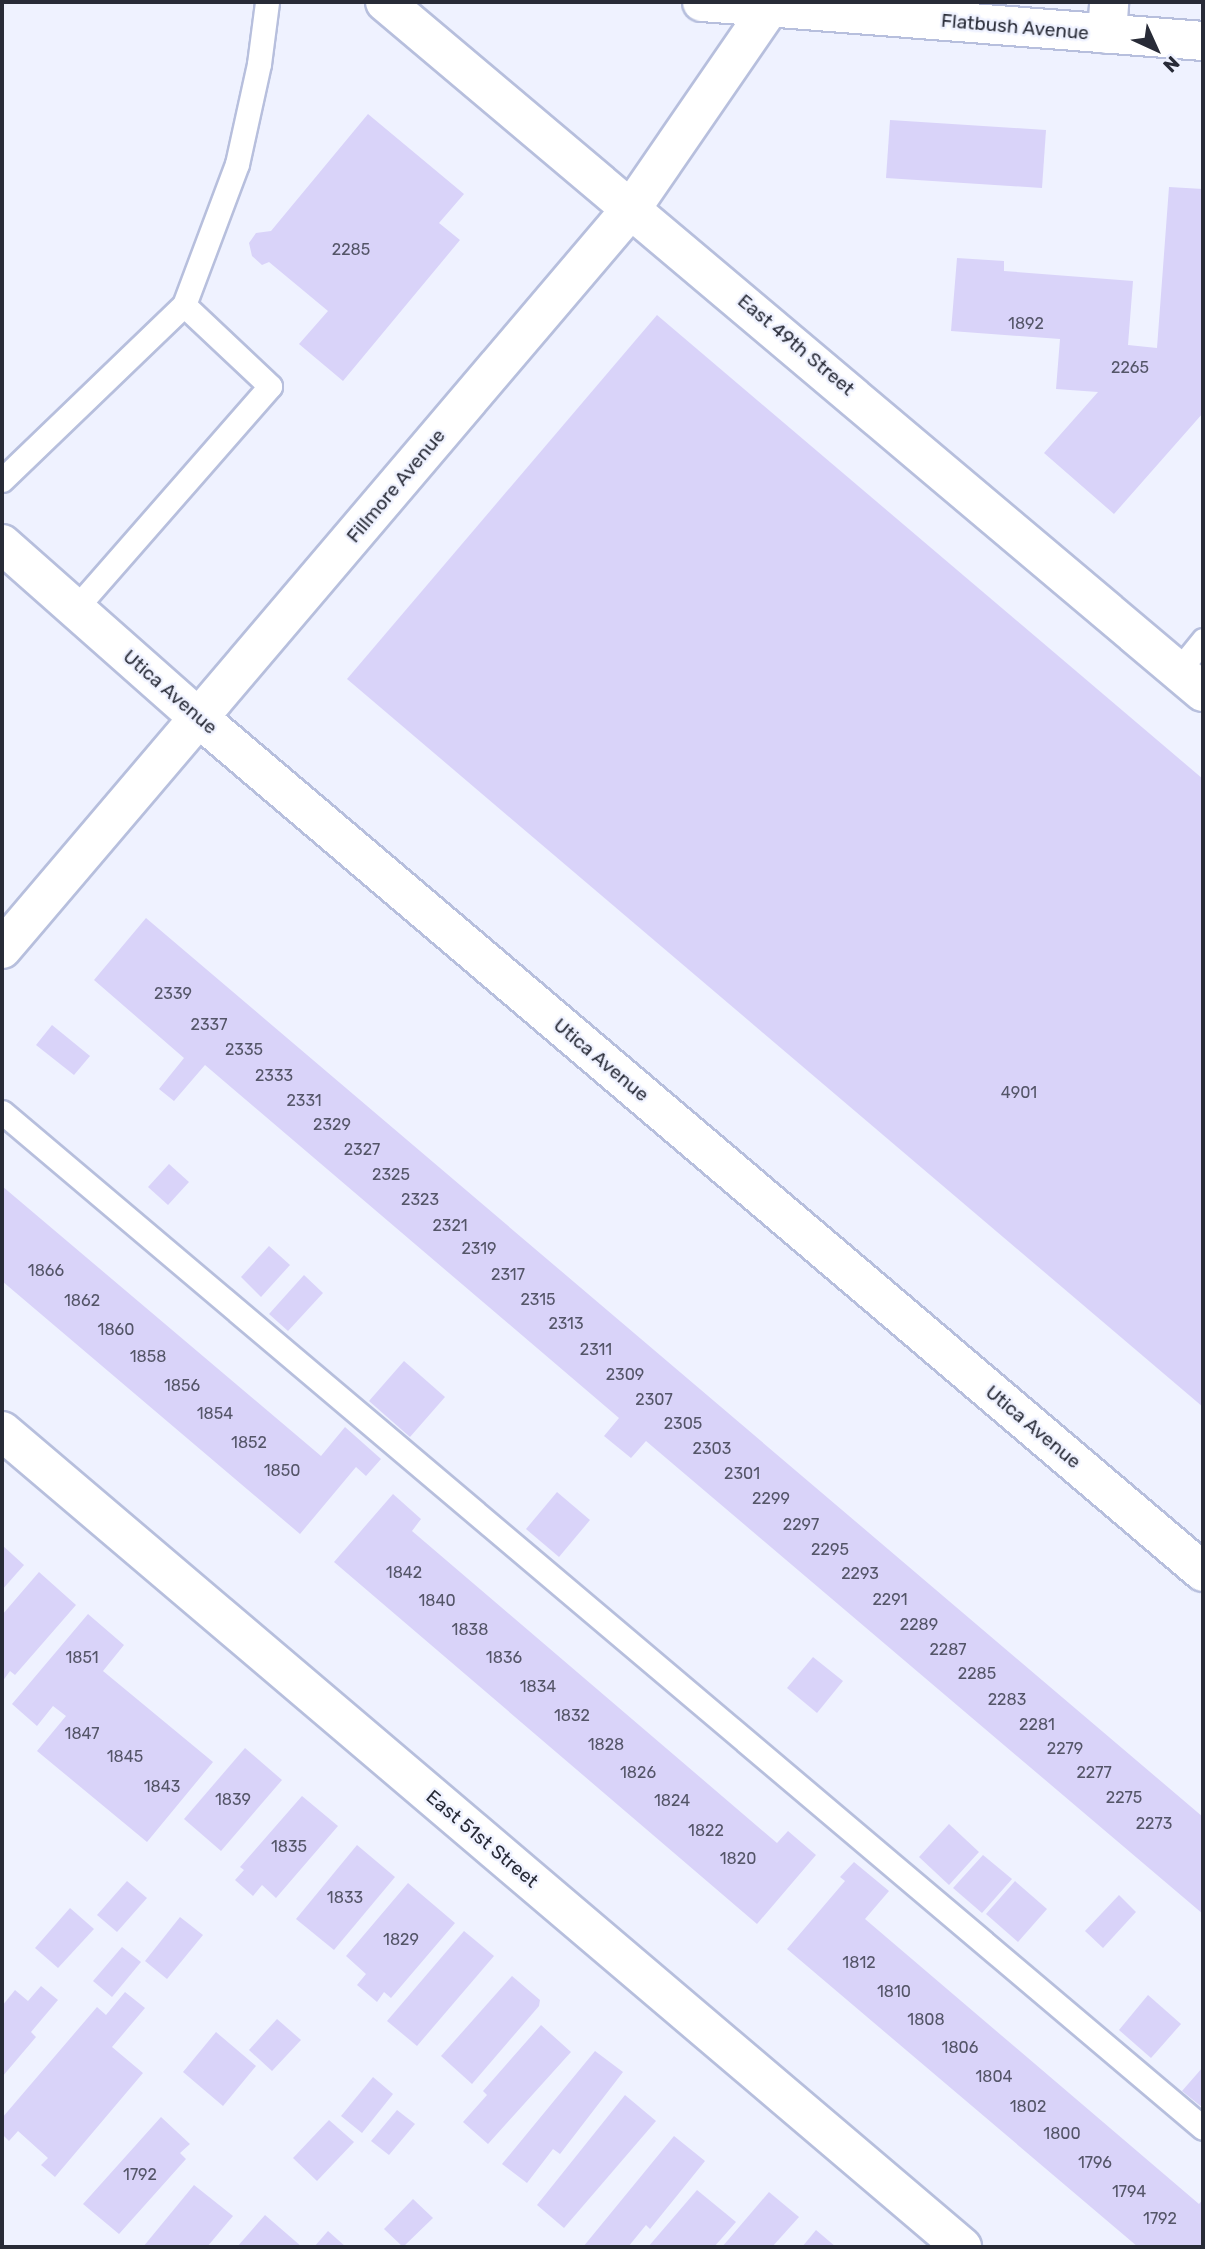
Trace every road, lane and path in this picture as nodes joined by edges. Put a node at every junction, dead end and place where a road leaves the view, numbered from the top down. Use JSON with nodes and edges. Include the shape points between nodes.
{"nodes":[{"id":1,"x":267,"y":2,"type":"edge"},
{"id":2,"x":385,"y":2,"type":"edge"},
{"id":3,"x":702,"y":2,"type":"edge"},
{"id":4,"x":770,"y":7,"type":"junction"},
{"id":5,"x":1108,"y":18,"type":"edge"},
{"id":6,"x":1203,"y":41,"type":"edge"},
{"id":7,"x":631,"y":209,"type":"junction"},
{"id":8,"x":184,"y":305,"type":"junction"},
{"id":9,"x":2,"y":480,"type":"edge"},
{"id":10,"x":2,"y":544,"type":"edge"},
{"id":11,"x":75,"y":609,"type":"junction"},
{"id":12,"x":1203,"y":640,"type":"edge"},
{"id":13,"x":1191,"y":681,"type":"edge"},
{"id":14,"x":199,"y":718,"type":"junction"},
{"id":15,"x":2,"y":949,"type":"edge"},
{"id":16,"x":2,"y":1112,"type":"edge"},
{"id":17,"x":2,"y":1431,"type":"edge"},
{"id":18,"x":1203,"y":1572,"type":"edge"},
{"id":19,"x":1203,"y":2128,"type":"edge"},
{"id":20,"x":962,"y":2247,"type":"edge"}],
"edges":[{"from":1,"to":8,"type":"lane","via":[[260,64],[237,164]]},
{"from":2,"to":7,"type":"street","name":"East 49th Street"},
{"from":3,"to":4,"type":"street","name":"Flatbush Avenue"},
{"from":4,"to":5,"type":"street","name":"Flatbush Avenue"},
{"from":4,"to":7,"type":"street","name":"Fillmore Avenue"},
{"from":5,"to":6,"type":"street","name":"Flatbush Avenue"},
{"from":7,"to":13,"type":"street","name":"East 49th Street"},
{"from":7,"to":14,"type":"street","name":"Fillmore Avenue"},
{"from":8,"to":9,"type":"lane"},
{"from":8,"to":11,"type":"lane","via":[[270,386]]},
{"from":10,"to":11,"type":"street","name":"Utica Avenue"},
{"from":11,"to":14,"type":"street","name":"Utica Avenue"},
{"from":12,"to":13,"type":"lane"},
{"from":14,"to":15,"type":"street","name":"Fillmore Avenue"},
{"from":14,"to":18,"type":"street","name":"Utica Avenue"},
{"from":16,"to":19,"type":"lane"},
{"from":17,"to":20,"type":"street","name":"East 51st Street"}]}
